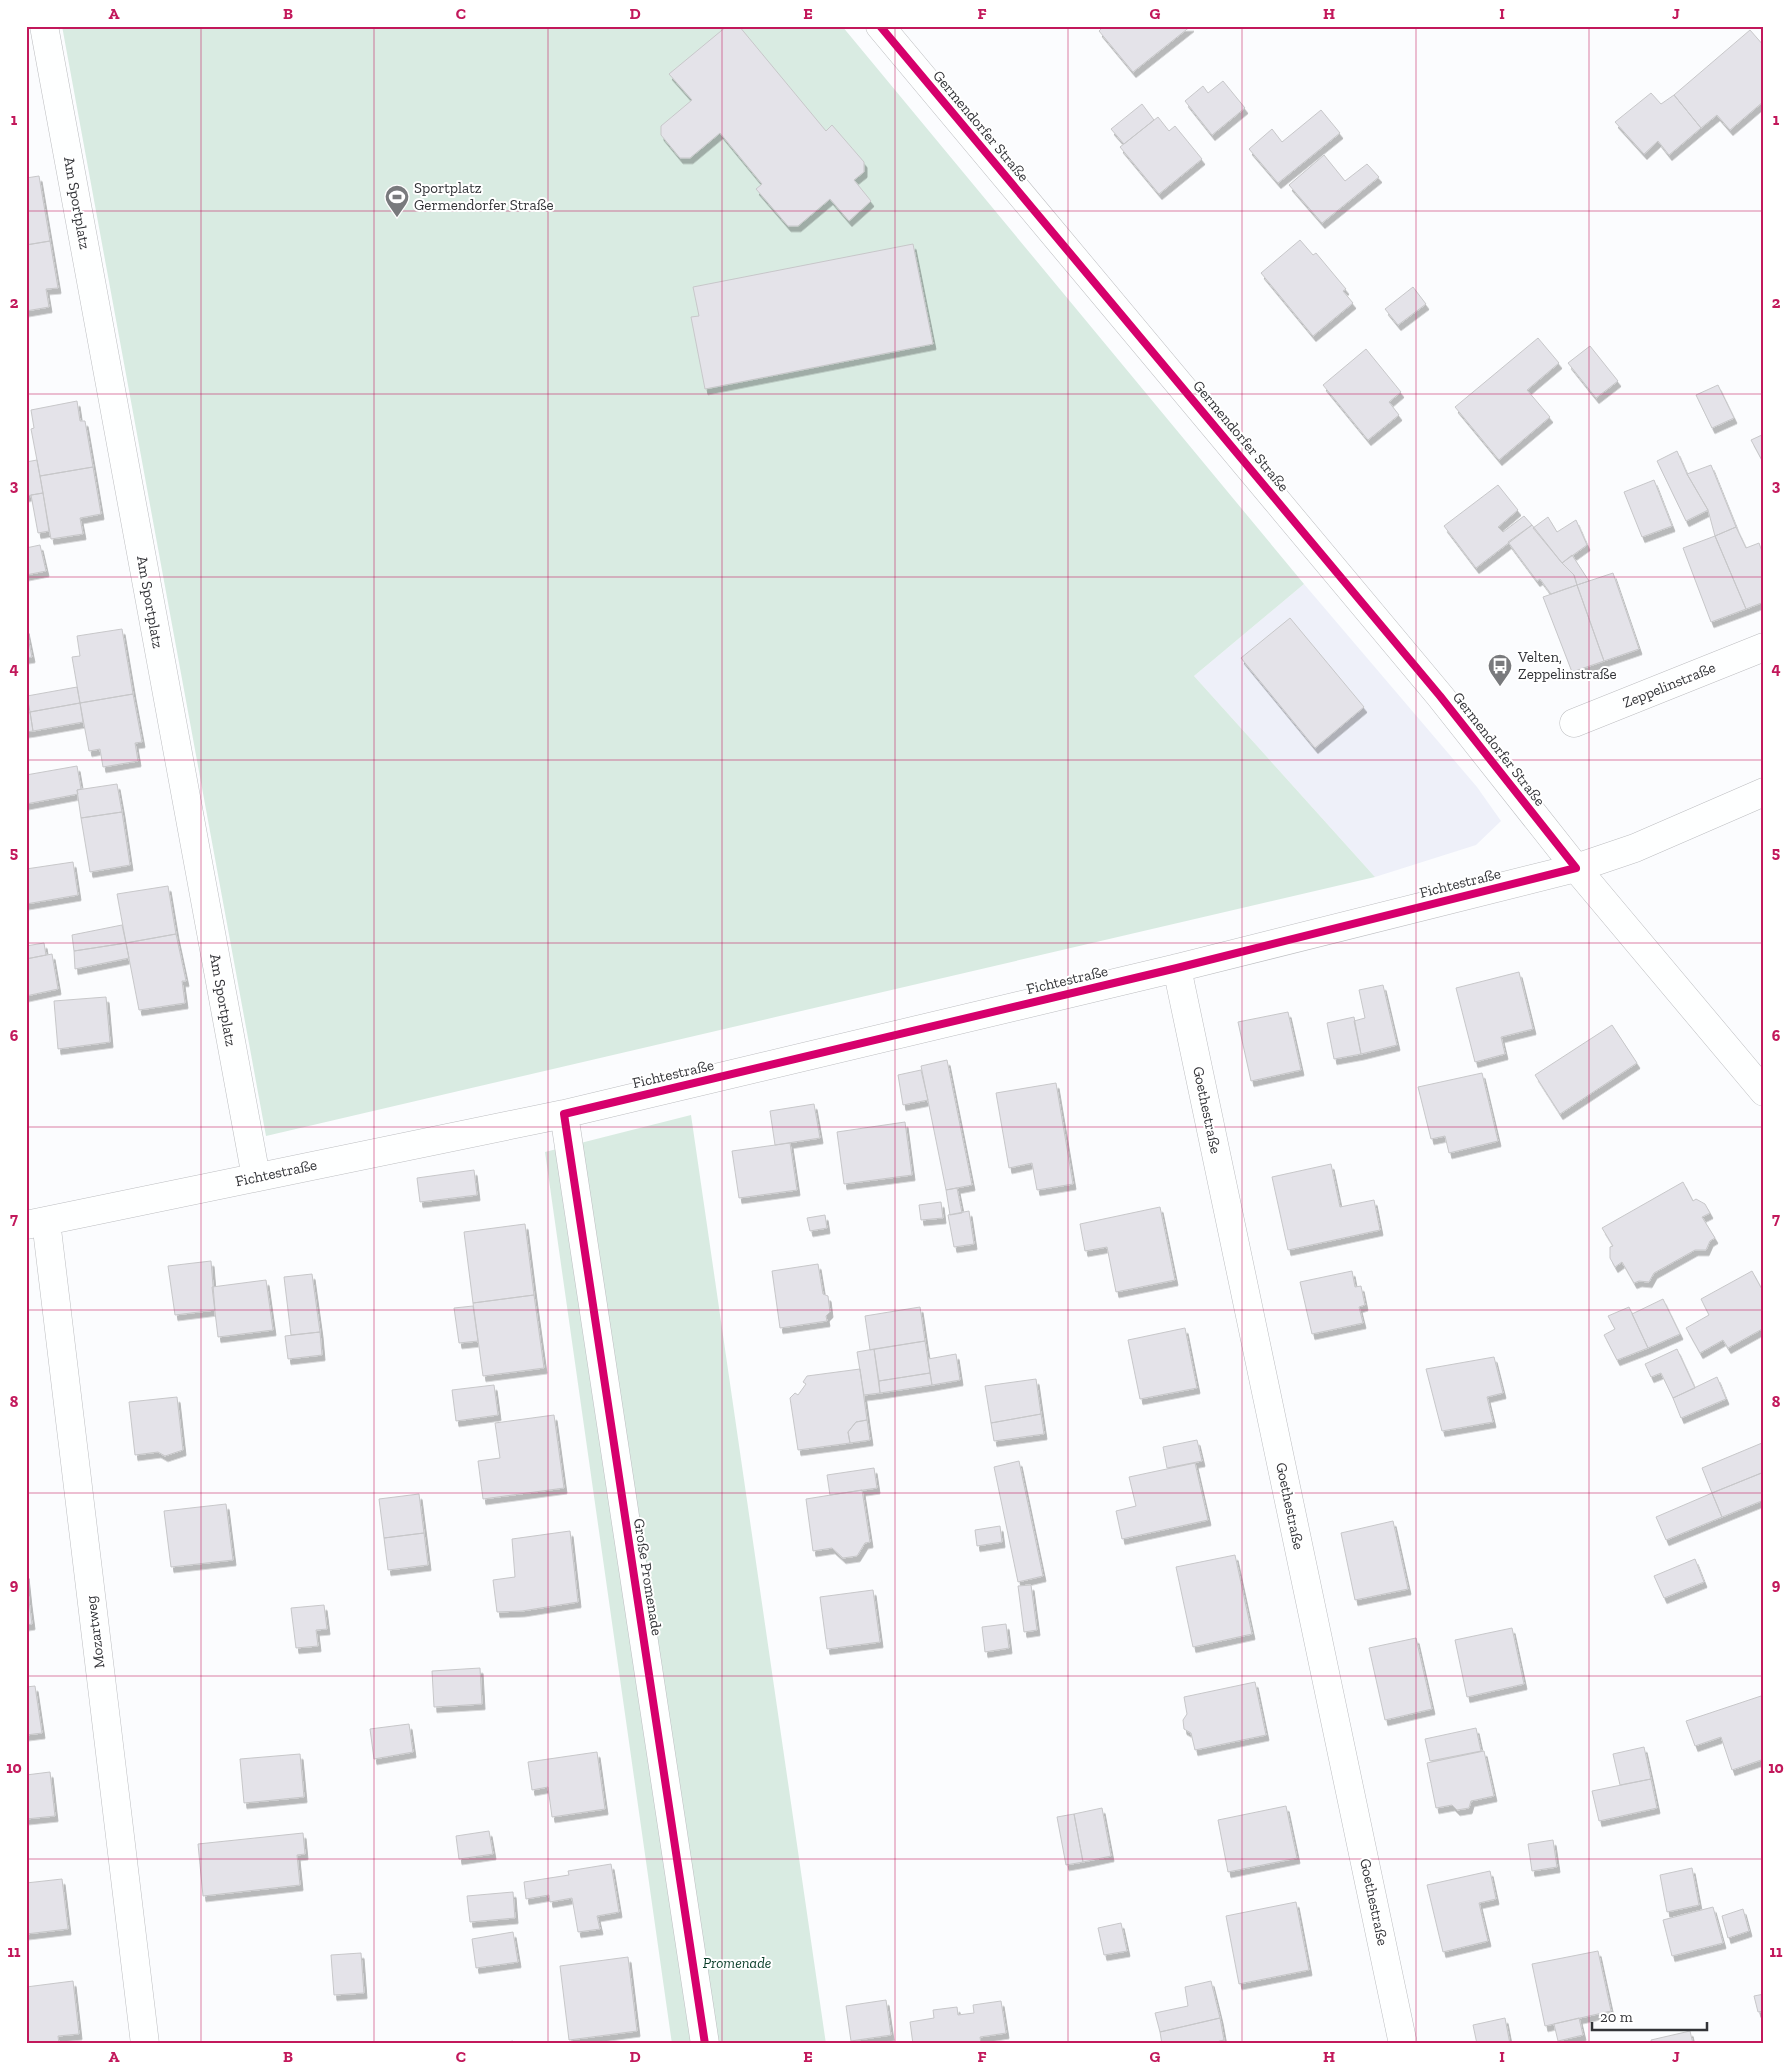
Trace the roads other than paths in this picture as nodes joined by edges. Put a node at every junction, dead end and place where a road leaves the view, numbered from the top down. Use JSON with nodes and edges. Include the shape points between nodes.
{"nodes":[{"id":1,"x":44,"y":26,"type":"edge"},
{"id":2,"x":880,"y":26,"type":"edge"},
{"id":3,"x":1764,"y":647,"type":"edge"},
{"id":4,"x":1574,"y":722,"type":"dead end"},
{"id":5,"x":1764,"y":792,"type":"edge"},
{"id":6,"x":1576,"y":868,"type":"junction"},
{"id":7,"x":1177,"y":968,"type":"junction"},
{"id":8,"x":1764,"y":1092,"type":"edge"},
{"id":9,"x":564,"y":1114,"type":"junction"},
{"id":10,"x":256,"y":1177,"type":"junction"},
{"id":11,"x":36,"y":1223,"type":"edge"},
{"id":12,"x":145,"y":2044,"type":"edge"},
{"id":13,"x":705,"y":2044,"type":"edge"},
{"id":14,"x":1403,"y":2044,"type":"edge"}],
"edges":[{"from":1,"to":10,"type":"street","name":"Am Sportplatz"},
{"from":2,"to":6,"type":"street","name":"Germendorfer Straße","via":[[1440,696]]},
{"from":3,"to":4,"type":"street","name":"Zeppelinstraße"},
{"from":5,"to":6,"type":"street","via":[[1635,848]]},
{"from":6,"to":7,"type":"street","name":"Fichtestraße"},
{"from":6,"to":8,"type":"street","name":"Germendorfer Straße"},
{"from":7,"to":9,"type":"street","name":"Fichtestraße"},
{"from":7,"to":14,"type":"street","name":"Goethestraße"},
{"from":9,"to":10,"type":"street","name":"Fichtestraße"},
{"from":9,"to":13,"type":"street","name":"Große Promenade"},
{"from":10,"to":11,"type":"street","name":"Fichtestraße"},
{"from":11,"to":12,"type":"street","name":"Mozartweg"}]}
